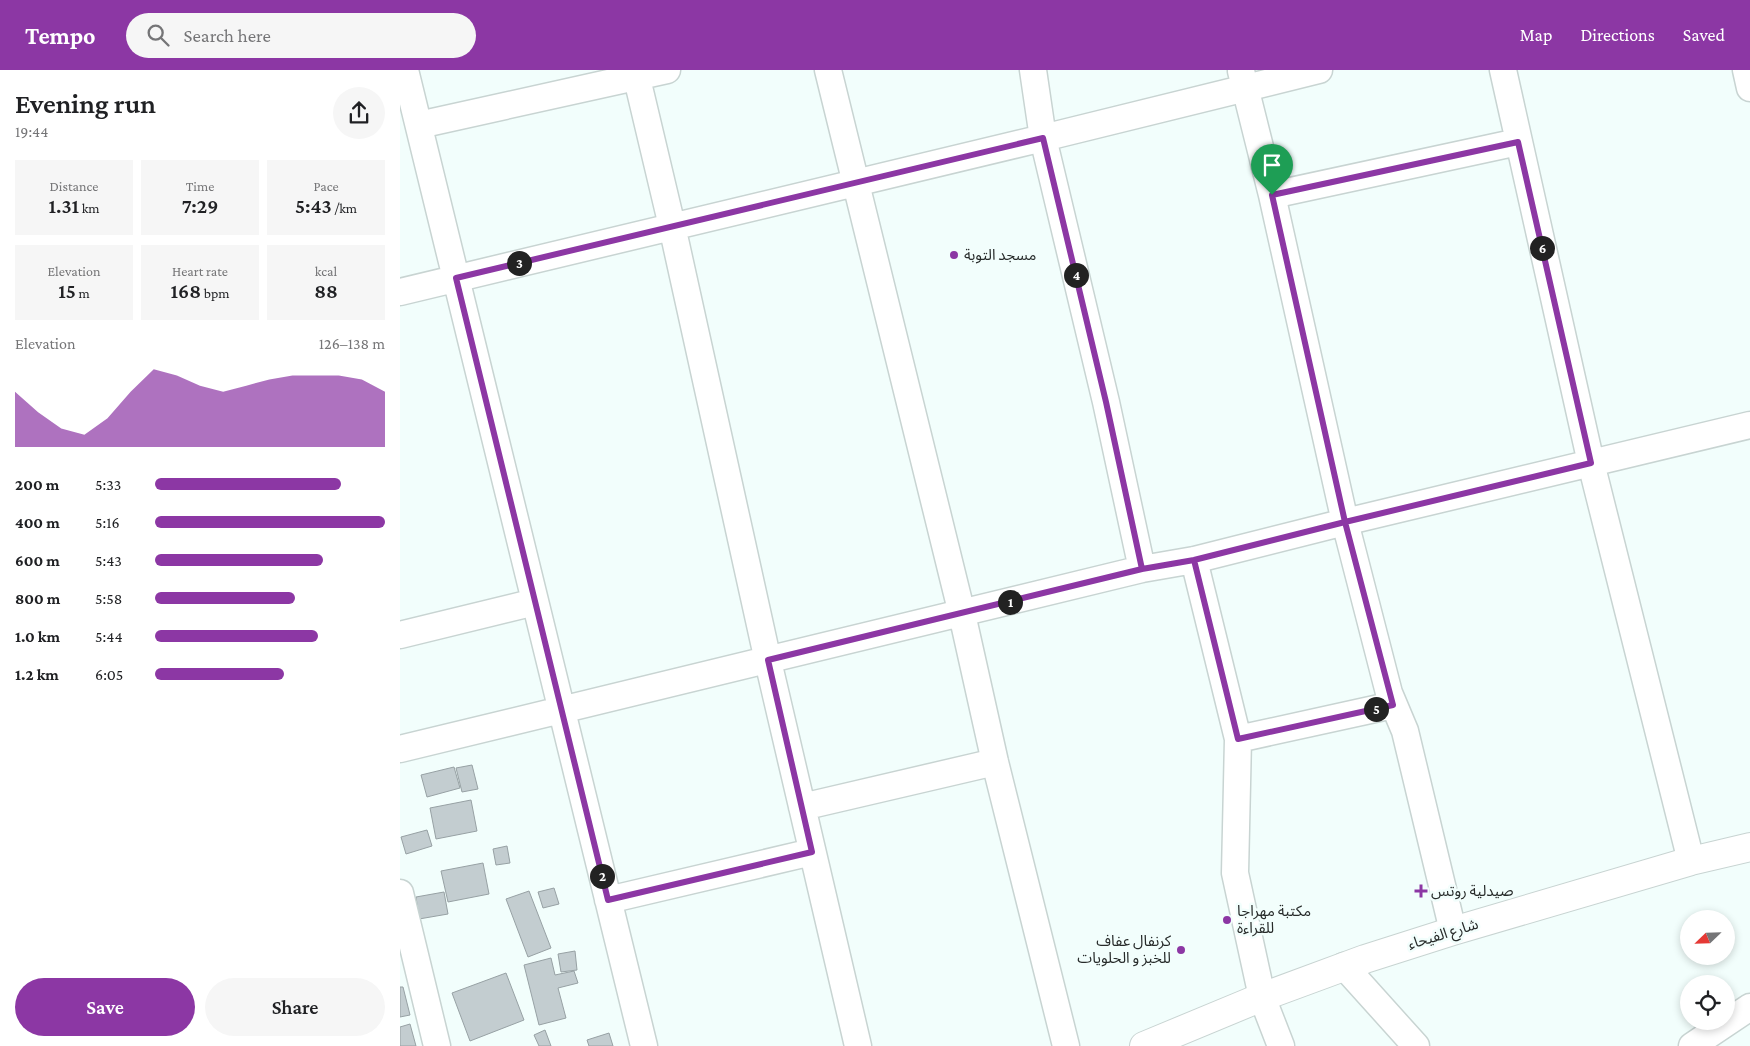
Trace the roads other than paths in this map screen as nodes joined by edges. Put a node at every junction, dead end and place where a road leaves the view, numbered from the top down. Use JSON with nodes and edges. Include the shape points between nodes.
{"nodes":[{"id":1,"x":405,"y":70,"type":"edge"},
{"id":2,"x":667,"y":70,"type":"edge"},
{"id":3,"x":828,"y":70,"type":"edge"},
{"id":4,"x":1033,"y":70,"type":"edge"},
{"id":5,"x":1319,"y":70,"type":"edge"},
{"id":6,"x":1503,"y":70,"type":"edge"},
{"id":7,"x":1746,"y":70,"type":"edge"},
{"id":8,"x":636,"y":73,"type":"edge"},
{"id":9,"x":1243,"y":79,"type":"edge"},
{"id":10,"x":1750,"y":88,"type":"edge"},
{"id":11,"x":419,"y":125,"type":"junction"},
{"id":12,"x":1043,"y":138,"type":"junction"},
{"id":13,"x":1518,"y":142,"type":"junction"},
{"id":14,"x":856,"y":182,"type":"junction"},
{"id":15,"x":1272,"y":195,"type":"junction"},
{"id":16,"x":672,"y":226,"type":"junction"},
{"id":17,"x":456,"y":278,"type":"junction"},
{"id":18,"x":400,"y":292,"type":"edge"},
{"id":19,"x":1750,"y":425,"type":"edge"},
{"id":20,"x":1591,"y":463,"type":"junction"},
{"id":21,"x":1345,"y":522,"type":"junction"},
{"id":22,"x":1194,"y":560,"type":"junction"},
{"id":23,"x":1142,"y":569,"type":"junction"},
{"id":24,"x":535,"y":602,"type":"junction"},
{"id":25,"x":962,"y":614,"type":"junction"},
{"id":26,"x":400,"y":635,"type":"edge"},
{"id":27,"x":768,"y":660,"type":"junction"},
{"id":28,"x":1393,"y":705,"type":"junction"},
{"id":29,"x":562,"y":710,"type":"junction"},
{"id":30,"x":1238,"y":739,"type":"junction"},
{"id":31,"x":400,"y":749,"type":"edge"},
{"id":32,"x":995,"y":762,"type":"junction"},
{"id":33,"x":802,"y":807,"type":"junction"},
{"id":34,"x":1750,"y":847,"type":"edge"},
{"id":35,"x":812,"y":852,"type":"junction"},
{"id":36,"x":1690,"y":861,"type":"junction"},
{"id":37,"x":400,"y":893,"type":"edge"},
{"id":38,"x":608,"y":900,"type":"junction"},
{"id":39,"x":1453,"y":931,"type":"junction"},
{"id":40,"x":1344,"y":966,"type":"junction"},
{"id":41,"x":409,"y":969,"type":"edge"},
{"id":42,"x":1262,"y":997,"type":"junction"},
{"id":43,"x":1750,"y":1007,"type":"edge"},
{"id":44,"x":437,"y":1046,"type":"edge"},
{"id":45,"x":644,"y":1046,"type":"edge"},
{"id":46,"x":858,"y":1046,"type":"edge"},
{"id":47,"x":1066,"y":1046,"type":"edge"},
{"id":48,"x":1144,"y":1046,"type":"edge"},
{"id":49,"x":1281,"y":1046,"type":"edge"},
{"id":50,"x":1416,"y":1046,"type":"edge"},
{"id":51,"x":1692,"y":1046,"type":"edge"}],
"edges":[{"from":1,"to":11,"type":"street"},
{"from":2,"to":8,"type":"street"},
{"from":3,"to":14,"type":"street"},
{"from":4,"to":12,"type":"street"},
{"from":5,"to":9,"type":"street"},
{"from":6,"to":13,"type":"street"},
{"from":7,"to":10,"type":"street"},
{"from":8,"to":11,"type":"street"},
{"from":8,"to":16,"type":"street"},
{"from":9,"to":12,"type":"street"},
{"from":9,"to":15,"type":"street"},
{"from":11,"to":17,"type":"street"},
{"from":12,"to":14,"type":"street"},
{"from":12,"to":23,"type":"street"},
{"from":13,"to":15,"type":"street"},
{"from":13,"to":20,"type":"street"},
{"from":14,"to":16,"type":"street"},
{"from":14,"to":25,"type":"street"},
{"from":15,"to":21,"type":"street"},
{"from":16,"to":17,"type":"street"},
{"from":16,"to":27,"type":"street"},
{"from":17,"to":18,"type":"street"},
{"from":17,"to":24,"type":"street"},
{"from":19,"to":20,"type":"street"},
{"from":20,"to":21,"type":"street"},
{"from":20,"to":36,"type":"street"},
{"from":21,"to":22,"type":"street"},
{"from":21,"to":28,"type":"street"},
{"from":22,"to":23,"type":"street"},
{"from":22,"to":30,"type":"street"},
{"from":23,"to":25,"type":"street"},
{"from":24,"to":26,"type":"street"},
{"from":24,"to":29,"type":"street"},
{"from":25,"to":27,"type":"street"},
{"from":25,"to":32,"type":"street"},
{"from":27,"to":29,"type":"street"},
{"from":27,"to":33,"type":"street"},
{"from":28,"to":30,"type":"street"},
{"from":28,"to":39,"type":"street","via":[[1405,730]]},
{"from":29,"to":31,"type":"street"},
{"from":29,"to":38,"type":"street"},
{"from":30,"to":42,"type":"street","via":[[1234,873]]},
{"from":32,"to":33,"type":"street"},
{"from":32,"to":47,"type":"street"},
{"from":33,"to":35,"type":"street"},
{"from":34,"to":36,"type":"street","name":"شارع الفيحاء"},
{"from":35,"to":38,"type":"street"},
{"from":35,"to":46,"type":"street"},
{"from":36,"to":39,"type":"street","name":"شارع الفيحاء"},
{"from":37,"to":41,"type":"street"},
{"from":38,"to":45,"type":"street"},
{"from":39,"to":40,"type":"street","name":"شارع الفيحاء"},
{"from":40,"to":42,"type":"street","name":"شارع الفيحاء"},
{"from":40,"to":50,"type":"street"},
{"from":41,"to":44,"type":"street"},
{"from":42,"to":48,"type":"street","name":"شارع الفيحاء"},
{"from":42,"to":49,"type":"street"},
{"from":43,"to":51,"type":"street"}]}
